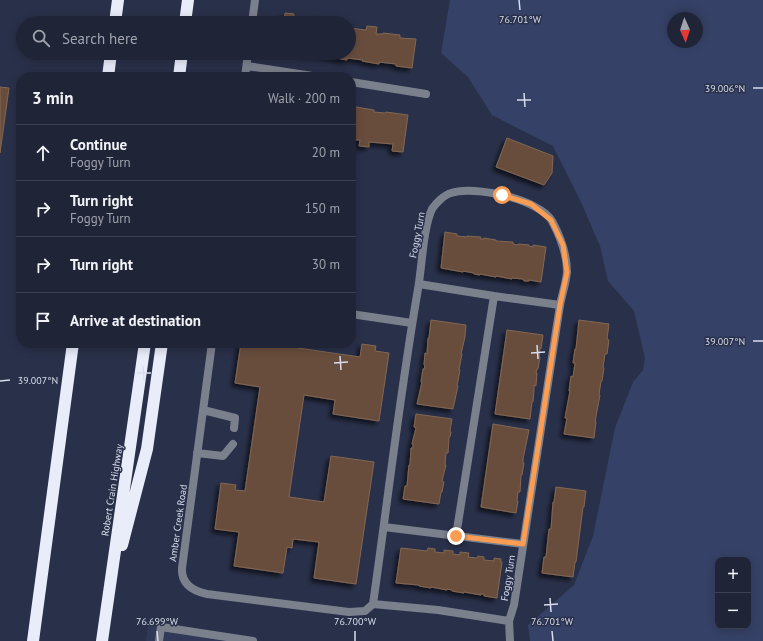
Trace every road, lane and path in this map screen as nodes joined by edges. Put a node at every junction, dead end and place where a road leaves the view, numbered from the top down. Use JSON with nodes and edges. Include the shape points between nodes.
{"nodes":[{"id":1,"x":118,"y":0,"type":"edge"},
{"id":2,"x":188,"y":0,"type":"edge"},
{"id":3,"x":255,"y":0,"type":"edge"},
{"id":4,"x":116,"y":16,"type":"edge"},
{"id":5,"x":186,"y":16,"type":"edge"},
{"id":6,"x":253,"y":16,"type":"edge"},
{"id":7,"x":110,"y":60,"type":"edge"},
{"id":8,"x":181,"y":60,"type":"edge"},
{"id":9,"x":247,"y":60,"type":"edge"},
{"id":10,"x":246,"y":66,"type":"junction"},
{"id":11,"x":109,"y":72,"type":"edge"},
{"id":12,"x":180,"y":72,"type":"edge"},
{"id":13,"x":245,"y":72,"type":"edge"},
{"id":14,"x":286,"y":72,"type":"edge"},
{"id":15,"x":356,"y":83,"type":"edge"},
{"id":16,"x":426,"y":94,"type":"dead end"},
{"id":17,"x":419,"y":284,"type":"junction"},
{"id":18,"x":494,"y":296,"type":"junction"},
{"id":19,"x":560,"y":305,"type":"junction"},
{"id":20,"x":356,"y":315,"type":"edge"},
{"id":21,"x":412,"y":322,"type":"junction"},
{"id":22,"x":72,"y":348,"type":"edge"},
{"id":23,"x":145,"y":348,"type":"edge"},
{"id":24,"x":161,"y":348,"type":"edge"},
{"id":25,"x":211,"y":348,"type":"edge"},
{"id":26,"x":203,"y":410,"type":"junction"},
{"id":27,"x":234,"y":428,"type":"dead end"},
{"id":28,"x":233,"y":444,"type":"dead end"},
{"id":29,"x":197,"y":453,"type":"junction"},
{"id":30,"x":384,"y":527,"type":"junction"},
{"id":31,"x":456,"y":536,"type":"junction"},
{"id":32,"x":523,"y":544,"type":"junction"},
{"id":33,"x":106,"y":604,"type":"junction"},
{"id":34,"x":374,"y":604,"type":"junction"},
{"id":35,"x":509,"y":621,"type":"junction"},
{"id":36,"x":33,"y":641,"type":"edge"},
{"id":37,"x":102,"y":641,"type":"edge"},
{"id":38,"x":159,"y":641,"type":"edge"},
{"id":39,"x":254,"y":641,"type":"edge"},
{"id":40,"x":510,"y":641,"type":"edge"}],
"edges":[{"from":1,"to":4,"type":"highway"},
{"from":2,"to":5,"type":"highway"},
{"from":3,"to":6,"type":"street"},
{"from":7,"to":11,"type":"highway"},
{"from":8,"to":12,"type":"highway"},
{"from":9,"to":10,"type":"street"},
{"from":10,"to":13,"type":"street"},
{"from":10,"to":14,"type":"street"},
{"from":15,"to":16,"type":"street"},
{"from":17,"to":18,"type":"street"},
{"from":17,"to":19,"type":"street","name":"Foggy Turn","via":[[427,224],[432,209],[439,201],[450,193],[466,190],[502,195],[531,204],[551,220],[563,245],[567,272]]},
{"from":17,"to":21,"type":"street","name":"Foggy Turn"},
{"from":18,"to":19,"type":"street"},
{"from":18,"to":31,"type":"street"},
{"from":19,"to":32,"type":"street","name":"Foggy Turn"},
{"from":20,"to":21,"type":"street"},
{"from":21,"to":30,"type":"street","name":"Foggy Turn"},
{"from":22,"to":36,"type":"highway"},
{"from":23,"to":33,"type":"highway","name":"Robert Crain Highway"},
{"from":24,"to":33,"type":"highway","via":[[147,449]]},
{"from":25,"to":26,"type":"street","name":"Amber Creek Road"},
{"from":26,"to":27,"type":"street","via":[[235,418]]},
{"from":26,"to":29,"type":"street","name":"Amber Creek Road"},
{"from":28,"to":29,"type":"street","via":[[223,456]]},
{"from":29,"to":34,"type":"street","name":"Amber Creek Road","via":[[181,574],[188,586],[207,594],[349,612],[365,611]]},
{"from":30,"to":31,"type":"street"},
{"from":30,"to":34,"type":"street","name":"Foggy Turn"},
{"from":31,"to":32,"type":"street"},
{"from":32,"to":35,"type":"street","name":"Foggy Turn","via":[[514,605]]},
{"from":33,"to":37,"type":"highway","name":"Robert Crain Highway"},
{"from":34,"to":35,"type":"street","via":[[438,610]]},
{"from":35,"to":40,"type":"street"},
{"from":38,"to":39,"type":"street","via":[[161,627]]}]}
